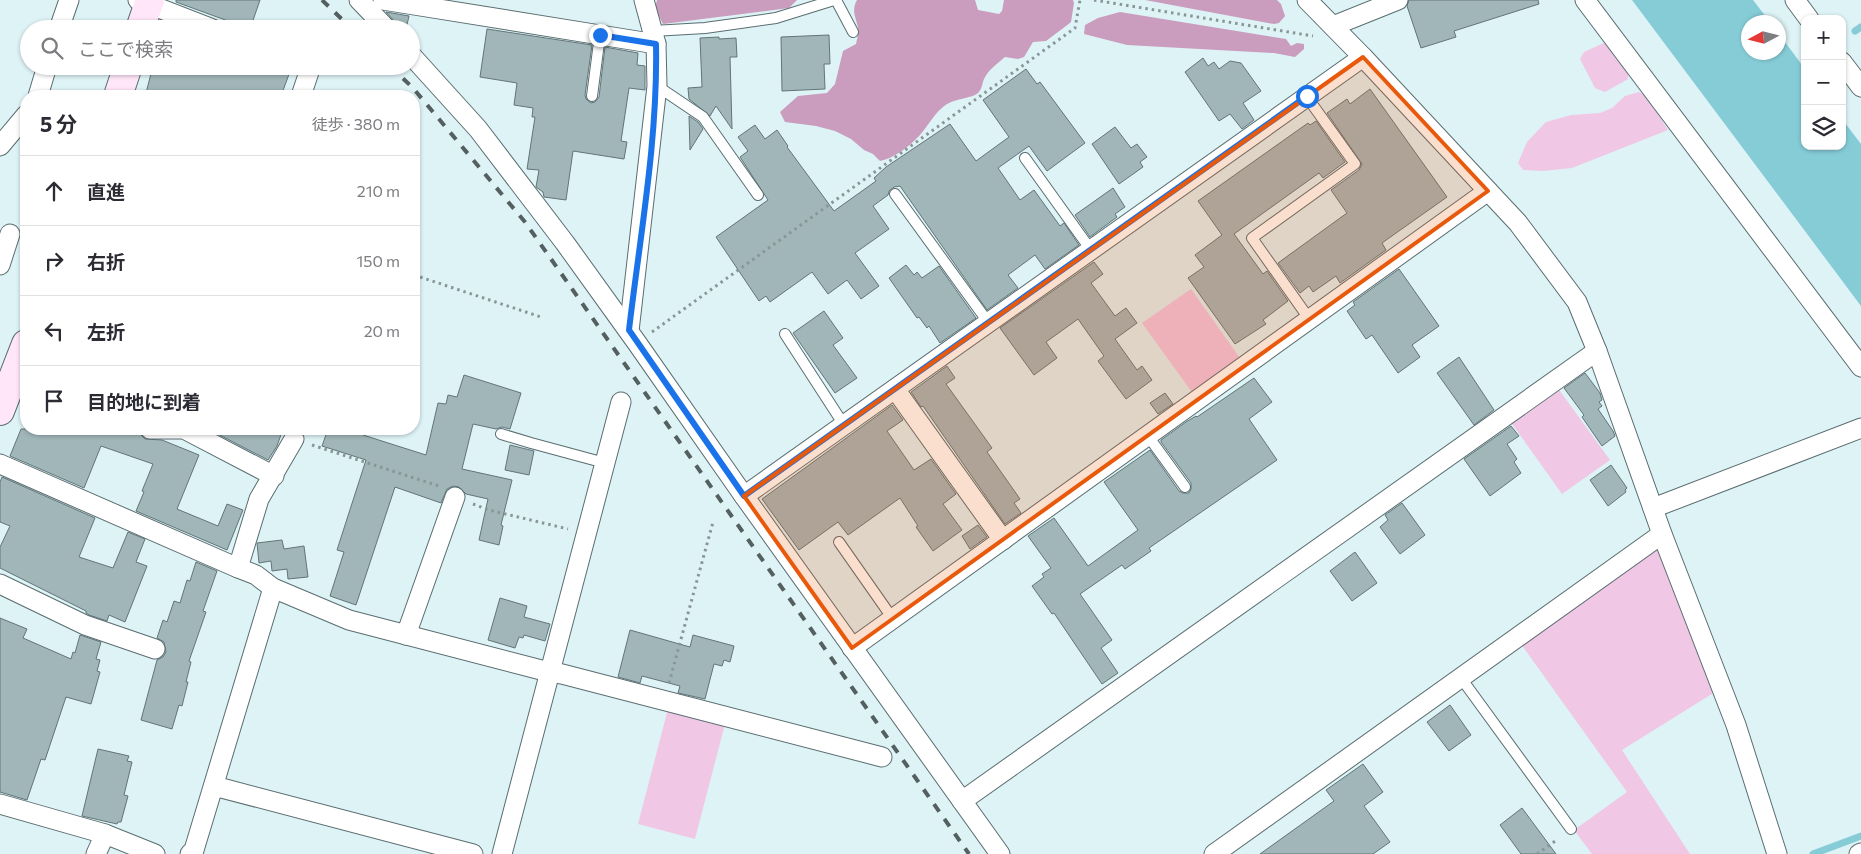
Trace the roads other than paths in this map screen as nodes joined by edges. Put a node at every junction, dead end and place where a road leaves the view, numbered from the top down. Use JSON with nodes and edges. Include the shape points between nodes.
{"nodes":[{"id":1,"x":69,"y":0,"type":"edge"},
{"id":2,"x":644,"y":0,"type":"edge"},
{"id":3,"x":835,"y":0,"type":"edge"},
{"id":4,"x":1307,"y":0,"type":"edge"},
{"id":5,"x":1398,"y":0,"type":"edge"},
{"id":6,"x":1585,"y":0,"type":"edge"},
{"id":7,"x":1795,"y":0,"type":"edge"},
{"id":8,"x":370,"y":2,"type":"edge"},
{"id":9,"x":144,"y":8,"type":"edge"},
{"id":10,"x":1806,"y":15,"type":"edge"},
{"id":11,"x":63,"y":20,"type":"edge"},
{"id":12,"x":183,"y":20,"type":"edge"},
{"id":13,"x":381,"y":20,"type":"edge"},
{"id":14,"x":1333,"y":26,"type":"junction"},
{"id":15,"x":853,"y":32,"type":"dead end"},
{"id":16,"x":600,"y":35,"type":"junction"},
{"id":17,"x":654,"y":38,"type":"junction"},
{"id":18,"x":1363,"y":57,"type":"junction"},
{"id":19,"x":420,"y":66,"type":"edge"},
{"id":20,"x":1846,"y":67,"type":"edge"},
{"id":21,"x":44,"y":75,"type":"edge"},
{"id":22,"x":125,"y":75,"type":"edge"},
{"id":23,"x":308,"y":75,"type":"edge"},
{"id":24,"x":657,"y":86,"type":"junction"},
{"id":25,"x":1861,"y":87,"type":"edge"},
{"id":26,"x":40,"y":90,"type":"edge"},
{"id":27,"x":120,"y":90,"type":"edge"},
{"id":28,"x":303,"y":90,"type":"edge"},
{"id":29,"x":592,"y":96,"type":"dead end"},
{"id":30,"x":1307,"y":96,"type":"junction"},
{"id":31,"x":20,"y":124,"type":"edge"},
{"id":32,"x":0,"y":146,"type":"edge"},
{"id":33,"x":1024,"y":158,"type":"dead end"},
{"id":34,"x":1488,"y":191,"type":"junction"},
{"id":35,"x":896,"y":194,"type":"dead end"},
{"id":36,"x":758,"y":195,"type":"dead end"},
{"id":37,"x":12,"y":235,"type":"edge"},
{"id":38,"x":1091,"y":250,"type":"junction"},
{"id":39,"x":0,"y":265,"type":"edge"},
{"id":40,"x":1310,"y":320,"type":"junction"},
{"id":41,"x":988,"y":322,"type":"junction"},
{"id":42,"x":785,"y":334,"type":"dead end"},
{"id":43,"x":633,"y":337,"type":"junction"},
{"id":44,"x":1597,"y":351,"type":"junction"},
{"id":45,"x":20,"y":360,"type":"edge"},
{"id":46,"x":1861,"y":367,"type":"edge"},
{"id":47,"x":13,"y":379,"type":"edge"},
{"id":48,"x":896,"y":389,"type":"junction"},
{"id":49,"x":621,"y":402,"type":"dead end"},
{"id":50,"x":0,"y":410,"type":"edge"},
{"id":51,"x":844,"y":425,"type":"junction"},
{"id":52,"x":1861,"y":428,"type":"edge"},
{"id":53,"x":501,"y":434,"type":"dead end"},
{"id":54,"x":195,"y":435,"type":"edge"},
{"id":55,"x":1148,"y":436,"type":"junction"},
{"id":56,"x":294,"y":439,"type":"dead end"},
{"id":57,"x":605,"y":462,"type":"junction"},
{"id":58,"x":0,"y":464,"type":"edge"},
{"id":59,"x":274,"y":476,"type":"junction"},
{"id":60,"x":1185,"y":487,"type":"dead end"},
{"id":61,"x":744,"y":496,"type":"junction"},
{"id":62,"x":455,"y":497,"type":"dead end"},
{"id":63,"x":1653,"y":508,"type":"junction"},
{"id":64,"x":1662,"y":534,"type":"junction"},
{"id":65,"x":1003,"y":540,"type":"junction"},
{"id":66,"x":839,"y":542,"type":"dead end"},
{"id":67,"x":238,"y":568,"type":"junction"},
{"id":68,"x":0,"y":584,"type":"edge"},
{"id":69,"x":274,"y":588,"type":"junction"},
{"id":70,"x":893,"y":618,"type":"junction"},
{"id":71,"x":406,"y":635,"type":"junction"},
{"id":72,"x":852,"y":648,"type":"junction"},
{"id":73,"x":155,"y":649,"type":"dead end"},
{"id":74,"x":549,"y":672,"type":"junction"},
{"id":75,"x":1461,"y":678,"type":"junction"},
{"id":76,"x":882,"y":757,"type":"dead end"},
{"id":77,"x":214,"y":786,"type":"junction"},
{"id":78,"x":962,"y":801,"type":"junction"},
{"id":79,"x":0,"y":804,"type":"edge"},
{"id":80,"x":1571,"y":830,"type":"road end"},
{"id":81,"x":105,"y":834,"type":"junction"},
{"id":82,"x":96,"y":854,"type":"edge"},
{"id":83,"x":155,"y":854,"type":"edge"},
{"id":84,"x":190,"y":854,"type":"edge"},
{"id":85,"x":473,"y":854,"type":"edge"},
{"id":86,"x":502,"y":854,"type":"edge"},
{"id":87,"x":1000,"y":854,"type":"edge"},
{"id":88,"x":1214,"y":854,"type":"edge"},
{"id":89,"x":1777,"y":854,"type":"edge"}],
"edges":[{"from":1,"to":11,"type":"street"},
{"from":2,"to":17,"type":"street"},
{"from":3,"to":15,"type":"lane"},
{"from":3,"to":17,"type":"lane","via":[[776,18]]},
{"from":4,"to":14,"type":"street"},
{"from":5,"to":14,"type":"street"},
{"from":6,"to":46,"type":"street"},
{"from":7,"to":10,"type":"street"},
{"from":8,"to":13,"type":"street"},
{"from":8,"to":16,"type":"street"},
{"from":9,"to":12,"type":"street"},
{"from":14,"to":18,"type":"street"},
{"from":16,"to":17,"type":"street"},
{"from":16,"to":29,"type":"lane"},
{"from":17,"to":24,"type":"street"},
{"from":18,"to":30,"type":"street"},
{"from":18,"to":34,"type":"street"},
{"from":19,"to":43,"type":"street","via":[[478,129]]},
{"from":20,"to":25,"type":"street"},
{"from":21,"to":26,"type":"street"},
{"from":22,"to":27,"type":"main road"},
{"from":23,"to":28,"type":"street"},
{"from":24,"to":36,"type":"lane","via":[[702,117]]},
{"from":24,"to":43,"type":"street"},
{"from":30,"to":38,"type":"street"},
{"from":30,"to":40,"type":"lane","via":[[1355,164],[1252,238]]},
{"from":31,"to":32,"type":"street"},
{"from":33,"to":38,"type":"lane"},
{"from":34,"to":40,"type":"street"},
{"from":34,"to":44,"type":"street","via":[[1518,223],[1577,302]]},
{"from":35,"to":41,"type":"lane"},
{"from":37,"to":39,"type":"street"},
{"from":38,"to":41,"type":"street"},
{"from":40,"to":55,"type":"street"},
{"from":41,"to":48,"type":"street"},
{"from":42,"to":51,"type":"lane"},
{"from":43,"to":61,"type":"street"},
{"from":44,"to":63,"type":"street"},
{"from":44,"to":78,"type":"street"},
{"from":45,"to":47,"type":"main road"},
{"from":47,"to":50,"type":"main road"},
{"from":48,"to":51,"type":"street"},
{"from":48,"to":65,"type":"street"},
{"from":49,"to":57,"type":"street"},
{"from":51,"to":61,"type":"street"},
{"from":52,"to":63,"type":"street"},
{"from":53,"to":57,"type":"lane"},
{"from":54,"to":59,"type":"street"},
{"from":55,"to":60,"type":"lane"},
{"from":55,"to":65,"type":"street"},
{"from":56,"to":59,"type":"street"},
{"from":57,"to":74,"type":"street"},
{"from":58,"to":67,"type":"street"},
{"from":59,"to":67,"type":"street","via":[[259,499]]},
{"from":61,"to":72,"type":"street"},
{"from":62,"to":71,"type":"street"},
{"from":63,"to":64,"type":"street"},
{"from":64,"to":75,"type":"street"},
{"from":64,"to":89,"type":"street","via":[[1736,725]]},
{"from":65,"to":70,"type":"street"},
{"from":66,"to":70,"type":"lane"},
{"from":67,"to":69,"type":"street","via":[[256,575]]},
{"from":68,"to":73,"type":"street","via":[[85,625]]},
{"from":69,"to":71,"type":"street","via":[[349,620]]},
{"from":69,"to":77,"type":"street"},
{"from":70,"to":72,"type":"street"},
{"from":71,"to":74,"type":"street"},
{"from":72,"to":78,"type":"street"},
{"from":74,"to":76,"type":"street"},
{"from":74,"to":86,"type":"street"},
{"from":75,"to":80,"type":"lane"},
{"from":75,"to":88,"type":"street"},
{"from":77,"to":84,"type":"street"},
{"from":77,"to":85,"type":"street"},
{"from":78,"to":87,"type":"street"},
{"from":79,"to":81,"type":"street"},
{"from":81,"to":82,"type":"street"},
{"from":81,"to":83,"type":"street"}]}
